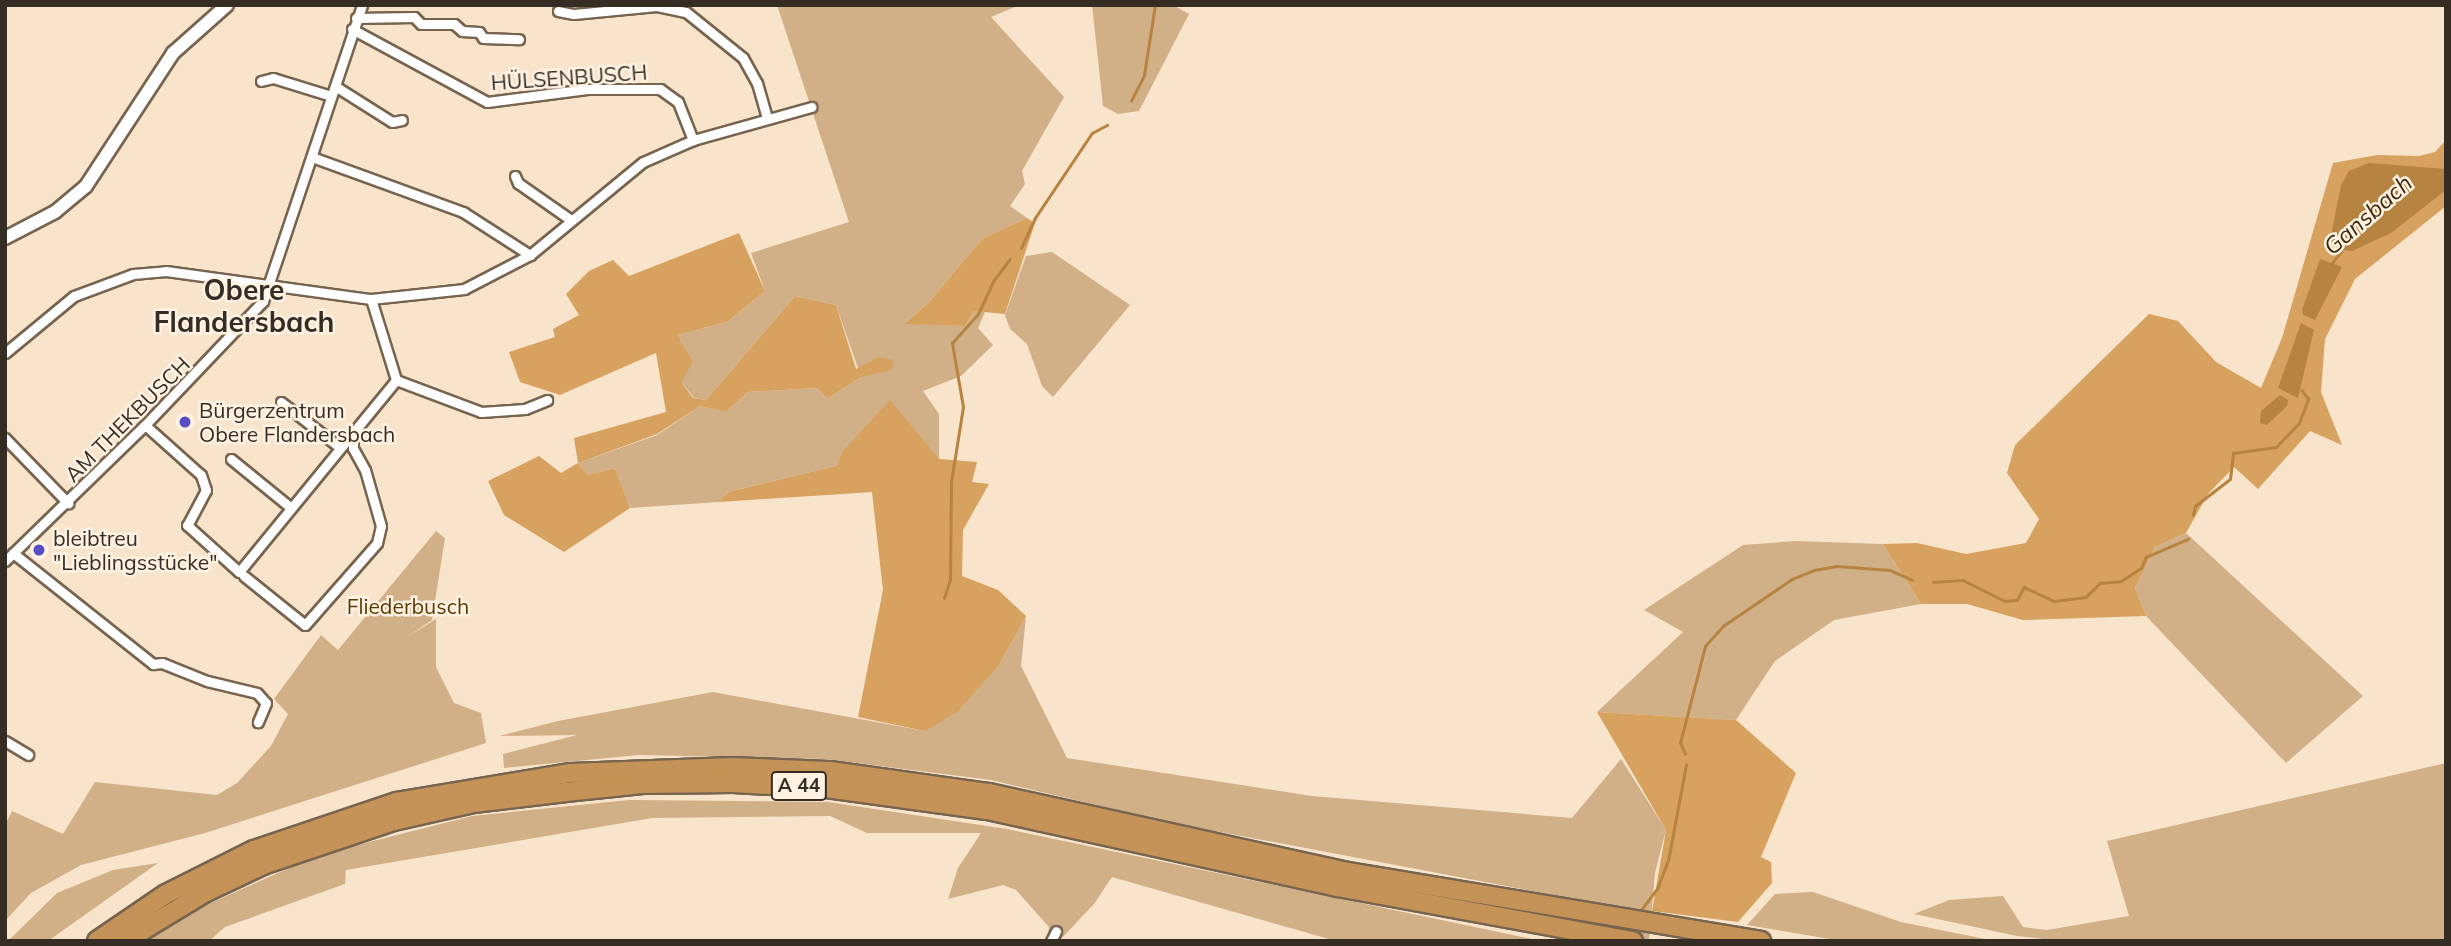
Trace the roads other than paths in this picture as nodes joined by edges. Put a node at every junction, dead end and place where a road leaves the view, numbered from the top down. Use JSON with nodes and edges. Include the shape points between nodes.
{"nodes":[{"id":1,"x":227,"y":5,"type":"edge"},
{"id":2,"x":362,"y":5,"type":"edge"},
{"id":3,"x":558,"y":11,"type":"dead end"},
{"id":4,"x":356,"y":18,"type":"junction"},
{"id":5,"x":352,"y":29,"type":"junction"},
{"id":6,"x":519,"y":39,"type":"dead end"},
{"id":7,"x":261,"y":81,"type":"dead end"},
{"id":8,"x":333,"y":91,"type":"junction"},
{"id":9,"x":811,"y":107,"type":"dead end"},
{"id":10,"x":766,"y":119,"type":"junction"},
{"id":11,"x":402,"y":120,"type":"dead end"},
{"id":12,"x":693,"y":140,"type":"junction"},
{"id":13,"x":312,"y":157,"type":"junction"},
{"id":14,"x":515,"y":176,"type":"dead end"},
{"id":15,"x":571,"y":220,"type":"junction"},
{"id":16,"x":5,"y":238,"type":"edge"},
{"id":17,"x":530,"y":255,"type":"junction"},
{"id":18,"x":272,"y":284,"type":"junction"},
{"id":19,"x":372,"y":299,"type":"junction"},
{"id":20,"x":5,"y":353,"type":"edge"},
{"id":21,"x":396,"y":380,"type":"junction"},
{"id":22,"x":547,"y":400,"type":"dead end"},
{"id":23,"x":281,"y":402,"type":"dead end"},
{"id":24,"x":145,"y":425,"type":"junction"},
{"id":25,"x":353,"y":434,"type":"junction"},
{"id":26,"x":5,"y":438,"type":"edge"},
{"id":27,"x":338,"y":446,"type":"junction"},
{"id":28,"x":231,"y":459,"type":"dead end"},
{"id":29,"x":68,"y":503,"type":"junction"},
{"id":30,"x":290,"y":507,"type":"junction"},
{"id":31,"x":13,"y":553,"type":"junction"},
{"id":32,"x":5,"y":561,"type":"edge"},
{"id":33,"x":242,"y":574,"type":"junction"},
{"id":34,"x":258,"y":722,"type":"dead end"},
{"id":35,"x":5,"y":741,"type":"edge"},
{"id":36,"x":28,"y":755,"type":"dead end"},
{"id":37,"x":1056,"y":931,"type":"dead end"},
{"id":38,"x":97,"y":941,"type":"edge"},
{"id":39,"x":125,"y":941,"type":"edge"},
{"id":40,"x":1051,"y":941,"type":"edge"},
{"id":41,"x":1633,"y":941,"type":"edge"},
{"id":42,"x":1761,"y":941,"type":"edge"}],
"edges":[{"from":1,"to":16,"type":"main road","via":[[173,53],[86,186],[55,212]]},
{"from":2,"to":4,"type":"street","name":"AM THEKBUSCH"},
{"from":3,"to":10,"type":"street","via":[[574,15],[657,6],[686,12],[743,58],[757,83]]},
{"from":4,"to":5,"type":"street","name":"AM THEKBUSCH"},
{"from":4,"to":6,"type":"street","via":[[414,18],[421,24],[454,24],[462,31],[479,32],[483,38]]},
{"from":5,"to":8,"type":"street","name":"AM THEKBUSCH"},
{"from":5,"to":12,"type":"street","name":"HÜLSENBUSCH","via":[[487,103],[587,89],[660,89],[678,102]]},
{"from":7,"to":8,"type":"street","via":[[273,78]]},
{"from":8,"to":11,"type":"street","via":[[392,122]]},
{"from":8,"to":13,"type":"street","name":"AM THEKBUSCH"},
{"from":9,"to":10,"type":"street"},
{"from":10,"to":12,"type":"street"},
{"from":12,"to":15,"type":"street","via":[[623,175]]},
{"from":13,"to":17,"type":"street","via":[[463,212]]},
{"from":13,"to":18,"type":"street","name":"AM THEKBUSCH"},
{"from":14,"to":15,"type":"street","via":[[518,183]]},
{"from":15,"to":17,"type":"street"},
{"from":17,"to":19,"type":"street","via":[[464,289]]},
{"from":18,"to":19,"type":"street"},
{"from":18,"to":20,"type":"street","via":[[166,271],[125,276],[74,296]]},
{"from":18,"to":24,"type":"street","name":"AM THEKBUSCH","via":[[239,331]]},
{"from":19,"to":21,"type":"street"},
{"from":21,"to":22,"type":"street","via":[[481,412],[525,409]]},
{"from":21,"to":25,"type":"street"},
{"from":23,"to":27,"type":"street"},
{"from":24,"to":29,"type":"street","name":"AM THEKBUSCH"},
{"from":24,"to":33,"type":"street","via":[[201,474],[206,490],[187,525]]},
{"from":25,"to":27,"type":"street"},
{"from":25,"to":33,"type":"street","via":[[353,448],[382,526],[377,543],[305,625]]},
{"from":26,"to":29,"type":"street"},
{"from":27,"to":30,"type":"street"},
{"from":28,"to":30,"type":"street"},
{"from":29,"to":31,"type":"street","name":"AM THEKBUSCH"},
{"from":30,"to":33,"type":"street"},
{"from":31,"to":32,"type":"street","name":"AM THEKBUSCH"},
{"from":31,"to":34,"type":"street","via":[[153,664],[257,693],[266,703]]},
{"from":35,"to":36,"type":"street"},
{"from":37,"to":40,"type":"street"},
{"from":38,"to":42,"type":"highway","number":"A 44","via":[[196,877],[342,818],[472,787],[571,773],[644,769],[806,770],[905,780],[1494,898]]},
{"from":39,"to":41,"type":"highway","number":"A 44","via":[[206,892],[263,865],[394,821],[474,803],[643,784],[826,788],[915,799],[1491,917]]}]}
